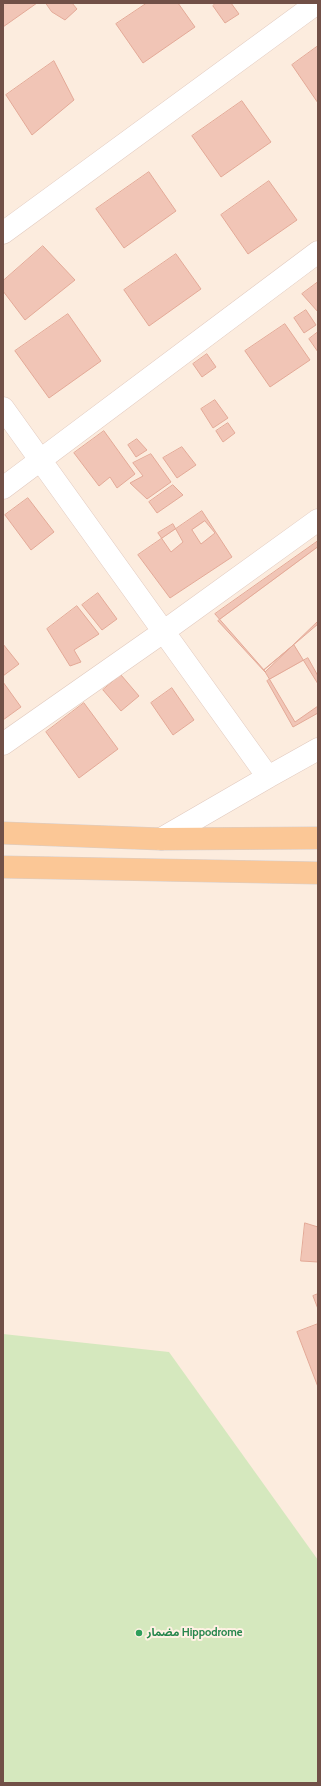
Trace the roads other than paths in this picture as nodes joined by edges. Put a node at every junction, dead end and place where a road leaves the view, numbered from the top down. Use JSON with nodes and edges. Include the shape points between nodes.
{"nodes":[{"id":1,"x":316,"y":3,"type":"edge"},
{"id":2,"x":7,"y":223,"type":"edge"},
{"id":3,"x":318,"y":252,"type":"edge"},
{"id":4,"x":3,"y":408,"type":"edge"},
{"id":5,"x":39,"y":460,"type":"junction"},
{"id":6,"x":3,"y":488,"type":"edge"},
{"id":7,"x":318,"y":520,"type":"edge"},
{"id":8,"x":163,"y":632,"type":"junction"},
{"id":9,"x":3,"y":744,"type":"edge"},
{"id":10,"x":318,"y":749,"type":"edge"},
{"id":11,"x":268,"y":777,"type":"junction"},
{"id":12,"x":3,"y":833,"type":"edge"},
{"id":13,"x":318,"y":838,"type":"edge"},
{"id":14,"x":161,"y":839,"type":"junction"},
{"id":15,"x":3,"y":867,"type":"edge"},
{"id":16,"x":318,"y":873,"type":"edge"}],
"edges":[{"from":1,"to":2,"type":"street"},
{"from":3,"to":5,"type":"street"},
{"from":4,"to":5,"type":"street"},
{"from":5,"to":6,"type":"street"},
{"from":5,"to":8,"type":"street"},
{"from":7,"to":8,"type":"street"},
{"from":8,"to":9,"type":"street"},
{"from":8,"to":11,"type":"street"},
{"from":10,"to":11,"type":"street"},
{"from":11,"to":14,"type":"street"},
{"from":12,"to":14,"type":"main road"},
{"from":13,"to":14,"type":"main road"},
{"from":15,"to":16,"type":"main road"}]}
